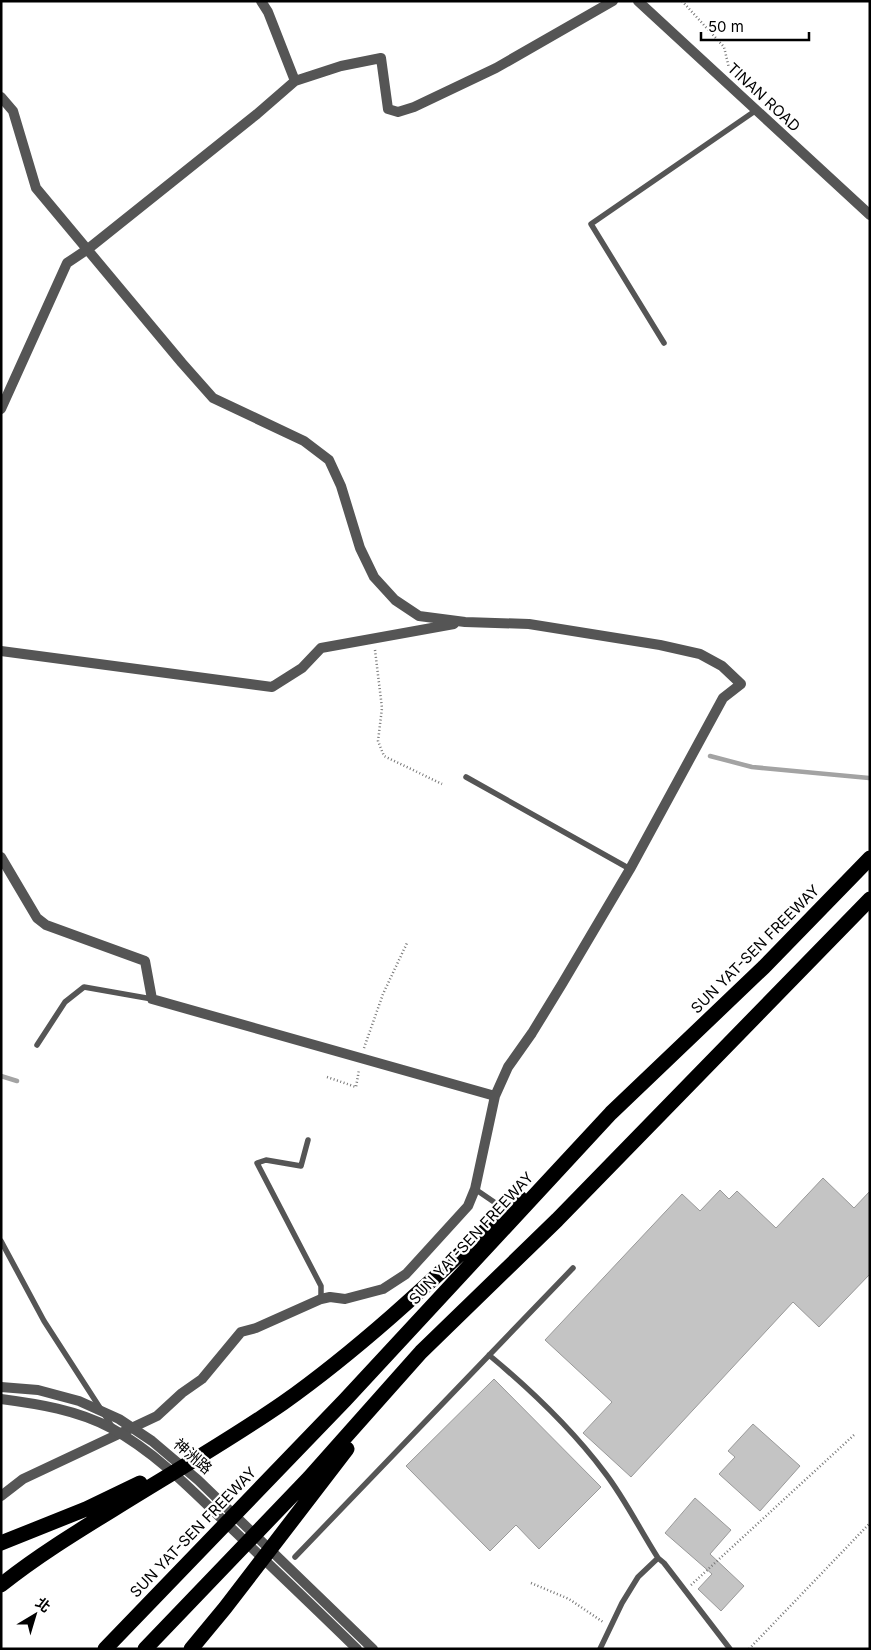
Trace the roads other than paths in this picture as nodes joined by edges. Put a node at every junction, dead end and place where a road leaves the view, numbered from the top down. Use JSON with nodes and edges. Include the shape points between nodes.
{"nodes":[{"id":1,"x":262,"y":1,"type":"edge"},
{"id":2,"x":613,"y":1,"type":"edge"},
{"id":3,"x":638,"y":1,"type":"edge"},
{"id":4,"x":294,"y":81,"type":"junction"},
{"id":5,"x":1,"y":98,"type":"edge"},
{"id":6,"x":755,"y":111,"type":"junction"},
{"id":7,"x":870,"y":215,"type":"edge"},
{"id":8,"x":88,"y":249,"type":"junction"},
{"id":9,"x":664,"y":344,"type":"dead end"},
{"id":10,"x":1,"y":409,"type":"edge"},
{"id":11,"x":464,"y":622,"type":"junction"},
{"id":12,"x":1,"y":651,"type":"edge"},
{"id":13,"x":466,"y":777,"type":"dead end"},
{"id":14,"x":1,"y":857,"type":"edge"},
{"id":15,"x":870,"y":858,"type":"edge"},
{"id":16,"x":630,"y":869,"type":"junction"},
{"id":17,"x":870,"y":899,"type":"edge"},
{"id":18,"x":152,"y":999,"type":"junction"},
{"id":19,"x":37,"y":1045,"type":"dead end"},
{"id":20,"x":496,"y":1096,"type":"junction"},
{"id":21,"x":611,"y":1113,"type":"junction"},
{"id":22,"x":308,"y":1140,"type":"dead end"},
{"id":23,"x":475,"y":1189,"type":"junction"},
{"id":24,"x":494,"y":1202,"type":"dead end"},
{"id":25,"x":1,"y":1241,"type":"edge"},
{"id":26,"x":572,"y":1268,"type":"dead end"},
{"id":27,"x":321,"y":1299,"type":"junction"},
{"id":28,"x":421,"y":1352,"type":"junction"},
{"id":29,"x":489,"y":1355,"type":"junction"},
{"id":30,"x":1,"y":1387,"type":"edge"},
{"id":31,"x":1,"y":1399,"type":"edge"},
{"id":32,"x":117,"y":1433,"type":"junction"},
{"id":33,"x":219,"y":1444,"type":"junction"},
{"id":34,"x":1,"y":1496,"type":"edge"},
{"id":35,"x":7,"y":1541,"type":"edge"},
{"id":36,"x":296,"y":1557,"type":"dead end"},
{"id":37,"x":658,"y":1558,"type":"junction"},
{"id":38,"x":1,"y":1585,"type":"edge"},
{"id":39,"x":105,"y":1649,"type":"edge"},
{"id":40,"x":145,"y":1649,"type":"edge"},
{"id":41,"x":191,"y":1649,"type":"edge"},
{"id":42,"x":357,"y":1649,"type":"edge"},
{"id":43,"x":373,"y":1649,"type":"edge"},
{"id":44,"x":600,"y":1649,"type":"edge"},
{"id":45,"x":730,"y":1649,"type":"edge"}],
"edges":[{"from":1,"to":4,"type":"street"},
{"from":2,"to":4,"type":"street","via":[[496,68],[398,112],[388,109],[381,58]]},
{"from":3,"to":6,"type":"street","name":"TINAN ROAD"},
{"from":4,"to":8,"type":"street","via":[[258,114]]},
{"from":5,"to":8,"type":"street","via":[[14,111],[36,188]]},
{"from":6,"to":7,"type":"street","name":"TINAN ROAD"},
{"from":6,"to":9,"type":"lane","via":[[591,224]]},
{"from":8,"to":10,"type":"street","via":[[67,264]]},
{"from":8,"to":11,"type":"street","via":[[213,398],[304,442],[329,460],[341,486],[360,548],[374,577],[395,600],[418,616]]},
{"from":11,"to":12,"type":"street","via":[[322,648],[302,668],[272,687]]},
{"from":11,"to":16,"type":"street","via":[[529,624],[660,645],[700,654],[722,666],[741,684],[723,698]]},
{"from":13,"to":16,"type":"lane"},
{"from":14,"to":18,"type":"street","via":[[38,918],[46,925],[145,961]]},
{"from":15,"to":21,"type":"highway","name":"SUN YAT-SEN FREEWAY","via":[[764,967]]},
{"from":16,"to":20,"type":"street","via":[[532,1033],[508,1067]]},
{"from":17,"to":28,"type":"highway","via":[[557,1220]]},
{"from":18,"to":19,"type":"lane","via":[[84,987],[65,1002]]},
{"from":18,"to":20,"type":"street"},
{"from":20,"to":23,"type":"street"},
{"from":21,"to":33,"type":"highway","via":[[391,1318],[339,1361]]},
{"from":21,"to":39,"type":"highway","name":"SUN YAT-SEN FREEWAY","via":[[345,1400]]},
{"from":22,"to":27,"type":"lane","via":[[301,1166],[266,1160],[256,1164],[321,1286]]},
{"from":23,"to":24,"type":"lane"},
{"from":23,"to":27,"type":"street","via":[[468,1206],[406,1274],[383,1289],[345,1299]]},
{"from":25,"to":32,"type":"lane","via":[[44,1321]]},
{"from":26,"to":29,"type":"lane"},
{"from":27,"to":32,"type":"street","via":[[241,1332],[202,1379],[157,1416]]},
{"from":28,"to":40,"type":"highway","via":[[309,1478]]},
{"from":28,"to":41,"type":"highway"},
{"from":29,"to":36,"type":"lane"},
{"from":29,"to":37,"type":"lane","via":[[536,1396],[606,1474]]},
{"from":30,"to":43,"type":"street","name":"神洲路","via":[[38,1390],[79,1401],[119,1419],[152,1441],[198,1480]]},
{"from":31,"to":42,"type":"street","name":"神洲路","via":[[36,1403],[74,1413],[111,1428],[146,1451]]},
{"from":32,"to":34,"type":"street","via":[[23,1479]]},
{"from":33,"to":35,"type":"highway","via":[[86,1509]]},
{"from":33,"to":38,"type":"highway","via":[[26,1565]]},
{"from":37,"to":44,"type":"lane","via":[[638,1577]]},
{"from":37,"to":45,"type":"lane"}]}
